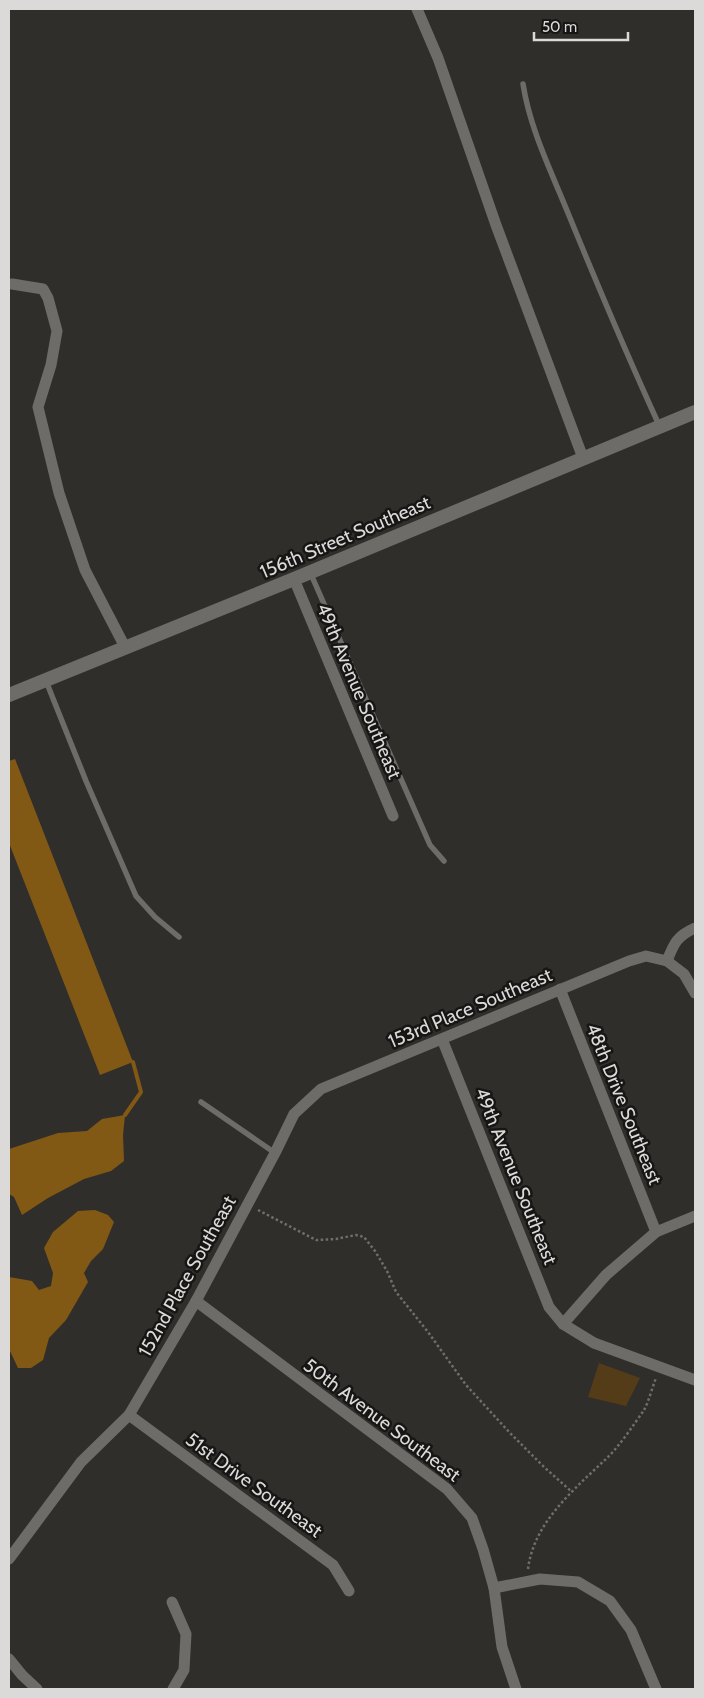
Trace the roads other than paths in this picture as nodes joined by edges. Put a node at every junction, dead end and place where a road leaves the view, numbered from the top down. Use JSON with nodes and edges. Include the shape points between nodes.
{"nodes":[{"id":1,"x":417,"y":9,"type":"edge"},
{"id":2,"x":524,"y":84,"type":"dead end"},
{"id":3,"x":12,"y":284,"type":"dead end"},
{"id":4,"x":695,"y":412,"type":"edge"},
{"id":5,"x":659,"y":426,"type":"junction"},
{"id":6,"x":583,"y":458,"type":"junction"},
{"id":7,"x":310,"y":572,"type":"junction"},
{"id":8,"x":294,"y":579,"type":"junction"},
{"id":9,"x":125,"y":647,"type":"junction"},
{"id":10,"x":45,"y":679,"type":"junction"},
{"id":11,"x":9,"y":695,"type":"edge"},
{"id":12,"x":392,"y":816,"type":"dead end"},
{"id":13,"x":444,"y":861,"type":"dead end"},
{"id":14,"x":695,"y":928,"type":"edge"},
{"id":15,"x":179,"y":937,"type":"dead end"},
{"id":16,"x":667,"y":961,"type":"junction"},
{"id":17,"x":560,"y":989,"type":"junction"},
{"id":18,"x":695,"y":993,"type":"edge"},
{"id":19,"x":442,"y":1039,"type":"junction"},
{"id":20,"x":201,"y":1102,"type":"dead end"},
{"id":21,"x":275,"y":1153,"type":"junction"},
{"id":22,"x":695,"y":1216,"type":"edge"},
{"id":23,"x":656,"y":1232,"type":"junction"},
{"id":24,"x":196,"y":1301,"type":"junction"},
{"id":25,"x":563,"y":1324,"type":"junction"},
{"id":26,"x":695,"y":1380,"type":"edge"},
{"id":27,"x":128,"y":1415,"type":"junction"},
{"id":28,"x":9,"y":1559,"type":"edge"},
{"id":29,"x":494,"y":1588,"type":"junction"},
{"id":30,"x":349,"y":1591,"type":"dead end"},
{"id":31,"x":172,"y":1602,"type":"dead end"},
{"id":32,"x":9,"y":1659,"type":"edge"},
{"id":33,"x":37,"y":1689,"type":"edge"},
{"id":34,"x":173,"y":1689,"type":"edge"},
{"id":35,"x":516,"y":1689,"type":"edge"},
{"id":36,"x":656,"y":1689,"type":"edge"}],
"edges":[{"from":1,"to":6,"type":"street","via":[[438,58],[496,226]]},
{"from":2,"to":5,"type":"lane","via":[[527,108],[559,191]]},
{"from":3,"to":9,"type":"street","via":[[43,290],[48,298],[57,331],[38,407],[58,492],[85,570]]},
{"from":4,"to":5,"type":"street","name":"156th Street Southeast"},
{"from":5,"to":6,"type":"street","name":"156th Street Southeast"},
{"from":6,"to":7,"type":"street","name":"156th Street Southeast"},
{"from":7,"to":8,"type":"street","name":"156th Street Southeast"},
{"from":7,"to":13,"type":"lane","via":[[430,845]]},
{"from":8,"to":9,"type":"street","name":"156th Street Southeast"},
{"from":8,"to":12,"type":"street","name":"49th Avenue Southeast"},
{"from":9,"to":10,"type":"street","name":"156th Street Southeast"},
{"from":10,"to":11,"type":"street","name":"156th Street Southeast"},
{"from":10,"to":15,"type":"lane","via":[[136,896]]},
{"from":14,"to":16,"type":"street","via":[[682,934]]},
{"from":16,"to":17,"type":"street","name":"153rd Place Southeast","via":[[646,956]]},
{"from":16,"to":18,"type":"street","via":[[684,974]]},
{"from":17,"to":19,"type":"street","name":"153rd Place Southeast"},
{"from":17,"to":23,"type":"street","name":"48th Drive Southeast"},
{"from":19,"to":21,"type":"street","name":"153rd Place Southeast","via":[[321,1089],[294,1114]]},
{"from":19,"to":25,"type":"street","name":"49th Avenue Southeast","via":[[549,1307]]},
{"from":20,"to":21,"type":"lane"},
{"from":21,"to":24,"type":"street","name":"152nd Place Southeast"},
{"from":22,"to":23,"type":"street"},
{"from":23,"to":25,"type":"street","via":[[606,1275]]},
{"from":24,"to":27,"type":"street","name":"152nd Place Southeast"},
{"from":24,"to":29,"type":"street","name":"50th Avenue Southeast","via":[[447,1489],[472,1518]]},
{"from":25,"to":26,"type":"street","via":[[594,1343]]},
{"from":27,"to":28,"type":"street","name":"152nd Place Southeast","via":[[81,1462]]},
{"from":27,"to":30,"type":"street","name":"51st Drive Southeast","via":[[333,1565]]},
{"from":29,"to":35,"type":"street","name":"50th Avenue Southeast","via":[[502,1647]]},
{"from":29,"to":36,"type":"street","via":[[540,1579],[578,1582],[610,1601],[631,1630]]},
{"from":31,"to":34,"type":"street","via":[[186,1634],[184,1670]]},
{"from":32,"to":33,"type":"street"}]}
